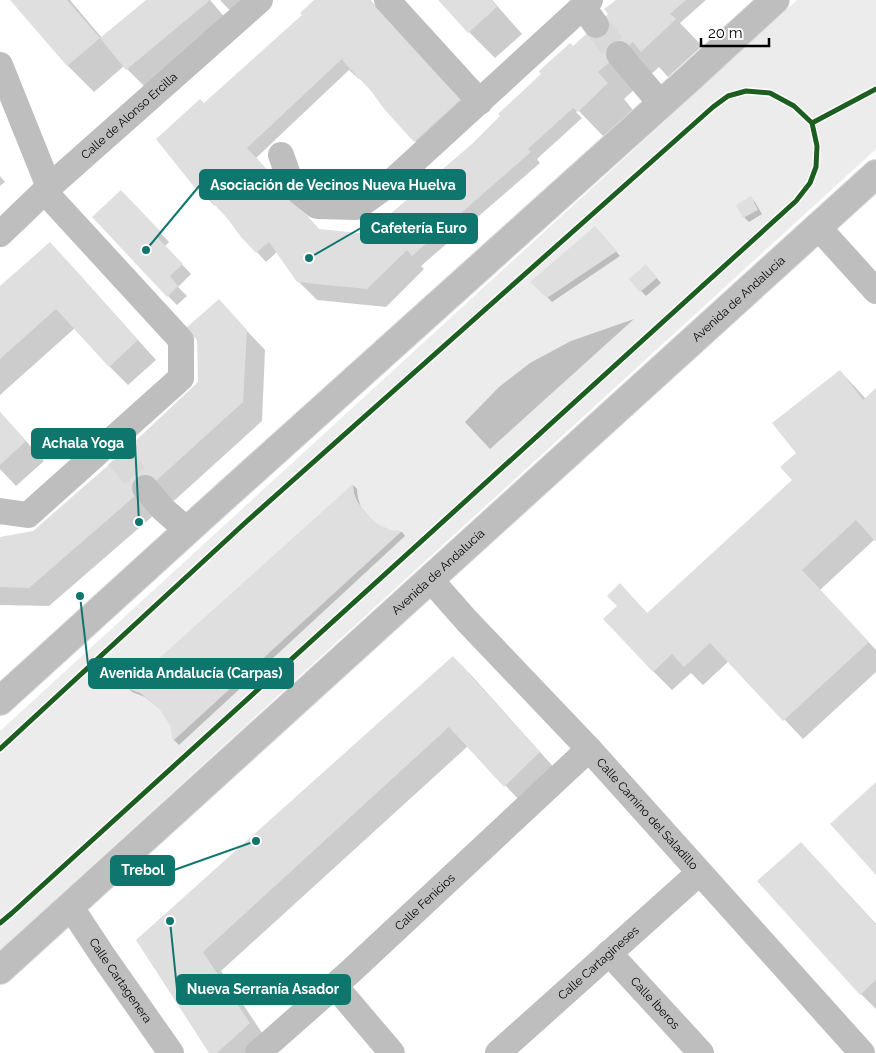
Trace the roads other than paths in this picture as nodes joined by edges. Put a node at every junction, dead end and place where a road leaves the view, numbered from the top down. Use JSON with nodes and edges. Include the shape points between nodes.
{"nodes":[{"id":1,"x":260,"y":0,"type":"edge"},
{"id":2,"x":387,"y":0,"type":"edge"},
{"id":3,"x":775,"y":0,"type":"edge"},
{"id":4,"x":590,"y":11,"type":"edge"},
{"id":5,"x":619,"y":54,"type":"tunnel mouth"},
{"id":6,"x":0,"y":64,"type":"edge"},
{"id":7,"x":480,"y":102,"type":"junction"},
{"id":8,"x":661,"y":104,"type":"junction"},
{"id":9,"x":280,"y":155,"type":"dead end"},
{"id":10,"x":876,"y":174,"type":"edge"},
{"id":11,"x":47,"y":190,"type":"junction"},
{"id":12,"x":817,"y":226,"type":"junction"},
{"id":13,"x":0,"y":234,"type":"edge"},
{"id":14,"x":876,"y":291,"type":"edge"},
{"id":15,"x":145,"y":488,"type":"tunnel mouth"},
{"id":16,"x":0,"y":511,"type":"edge"},
{"id":17,"x":187,"y":530,"type":"junction"},
{"id":18,"x":430,"y":579,"type":"junction"},
{"id":19,"x":0,"y":701,"type":"edge"},
{"id":20,"x":589,"y":749,"type":"junction"},
{"id":21,"x":699,"y":873,"type":"junction"},
{"id":22,"x":70,"y":906,"type":"junction"},
{"id":23,"x":609,"y":953,"type":"junction"},
{"id":24,"x":0,"y":970,"type":"edge"},
{"id":25,"x":335,"y":986,"type":"junction"},
{"id":26,"x":171,"y":1053,"type":"edge"},
{"id":27,"x":258,"y":1053,"type":"edge"},
{"id":28,"x":392,"y":1053,"type":"edge"},
{"id":29,"x":498,"y":1053,"type":"edge"},
{"id":30,"x":701,"y":1053,"type":"edge"},
{"id":31,"x":862,"y":1053,"type":"edge"}],
"edges":[{"from":1,"to":11,"type":"street","name":"Calle de Alonso Ercilla"},
{"from":2,"to":7,"type":"street"},
{"from":3,"to":8,"type":"main road"},
{"from":4,"to":7,"type":"street"},
{"from":5,"to":8,"type":"street"},
{"from":6,"to":11,"type":"street"},
{"from":7,"to":9,"type":"street","via":[[388,185],[357,207],[317,206],[292,186]]},
{"from":8,"to":17,"type":"main road"},
{"from":10,"to":12,"type":"main road","name":"Avenida de Andalucía"},
{"from":11,"to":13,"type":"street","name":"Calle de Alonso Ercilla"},
{"from":11,"to":16,"type":"street","via":[[181,340],[181,378],[114,450],[28,515]]},
{"from":12,"to":14,"type":"street"},
{"from":12,"to":18,"type":"main road","name":"Avenida de Andalucía"},
{"from":15,"to":17,"type":"street"},
{"from":17,"to":19,"type":"main road"},
{"from":18,"to":20,"type":"street","name":"Calle Camino del Saladillo"},
{"from":18,"to":22,"type":"main road","name":"Avenida de Andalucía"},
{"from":20,"to":21,"type":"street","name":"Calle Camino del Saladillo"},
{"from":20,"to":25,"type":"street","name":"Calle Fenicios"},
{"from":21,"to":23,"type":"street","name":"Calle Cartagineses"},
{"from":21,"to":31,"type":"street","name":"Calle Camino del Saladillo"},
{"from":22,"to":24,"type":"main road","name":"Avenida de Andalucía"},
{"from":22,"to":26,"type":"street","name":"Calle Cartagenera"},
{"from":23,"to":29,"type":"street","name":"Calle Cartagineses"},
{"from":23,"to":30,"type":"street","name":"Calle Íberos"},
{"from":25,"to":27,"type":"street","name":"Calle Fenicios"},
{"from":25,"to":28,"type":"street"}]}
